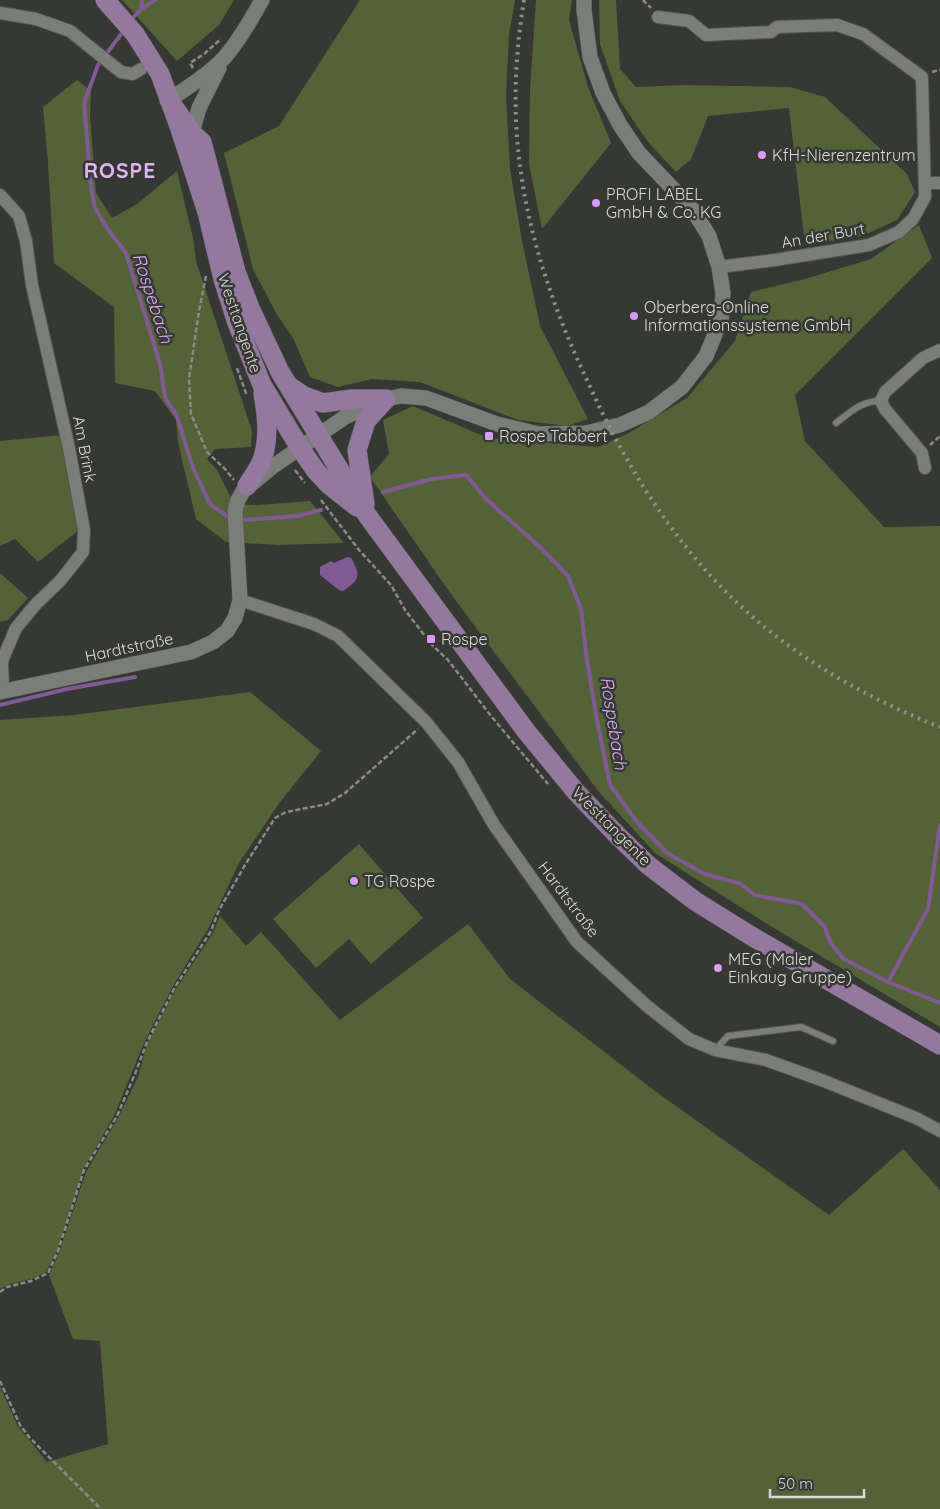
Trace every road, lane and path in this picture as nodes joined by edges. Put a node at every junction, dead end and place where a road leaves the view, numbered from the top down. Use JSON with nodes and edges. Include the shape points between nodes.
{"nodes":[{"id":1,"x":105,"y":0,"type":"edge"},
{"id":2,"x":262,"y":0,"type":"edge"},
{"id":3,"x":584,"y":0,"type":"edge"},
{"id":4,"x":0,"y":13,"type":"edge"},
{"id":5,"x":658,"y":17,"type":"dead end"},
{"id":6,"x":224,"y":58,"type":"junction"},
{"id":7,"x":141,"y":69,"type":"dead end"},
{"id":8,"x":169,"y":100,"type":"junction"},
{"id":9,"x":192,"y":133,"type":"junction"},
{"id":10,"x":925,"y":183,"type":"junction"},
{"id":11,"x":940,"y":183,"type":"edge"},
{"id":12,"x":0,"y":195,"type":"edge"},
{"id":13,"x":719,"y":267,"type":"junction"},
{"id":14,"x":206,"y":275,"type":"dead end"},
{"id":15,"x":940,"y":350,"type":"edge"},
{"id":16,"x":287,"y":384,"type":"junction"},
{"id":17,"x":262,"y":385,"type":"junction"},
{"id":18,"x":386,"y":399,"type":"junction"},
{"id":19,"x":881,"y":400,"type":"junction"},
{"id":20,"x":836,"y":423,"type":"dead end"},
{"id":21,"x":318,"y":435,"type":"junction"},
{"id":22,"x":300,"y":448,"type":"junction"},
{"id":23,"x":925,"y":468,"type":"dead end"},
{"id":24,"x":245,"y":488,"type":"junction"},
{"id":25,"x":367,"y":515,"type":"junction"},
{"id":26,"x":240,"y":600,"type":"junction"},
{"id":27,"x":2,"y":692,"type":"edge"},
{"id":28,"x":426,"y":722,"type":"junction"},
{"id":29,"x":834,"y":1041,"type":"dead end"},
{"id":30,"x":940,"y":1045,"type":"edge"},
{"id":31,"x":716,"y":1050,"type":"junction"},
{"id":32,"x":940,"y":1131,"type":"edge"},
{"id":33,"x":0,"y":1292,"type":"edge"},
{"id":34,"x":0,"y":1381,"type":"edge"},
{"id":35,"x":101,"y":1509,"type":"edge"}],
"edges":[{"from":1,"to":8,"type":"main road","name":"Westtangente","via":[[135,34],[160,74]]},
{"from":2,"to":6,"type":"street","via":[[246,29]]},
{"from":3,"to":13,"type":"street","via":[[590,57],[603,93],[639,153],[694,210],[710,236]]},
{"from":4,"to":7,"type":"street","via":[[36,19],[70,32],[121,72],[133,74]]},
{"from":5,"to":10,"type":"street","name":"An der Burt","via":[[689,21],[706,35],[771,32],[777,27],[837,25],[863,34],[922,77]]},
{"from":6,"to":8,"type":"street"},
{"from":6,"to":9,"type":"street","via":[[199,108]]},
{"from":8,"to":9,"type":"main road","name":"Westtangente"},
{"from":8,"to":17,"type":"main road","name":"Westtangente","via":[[206,212],[237,323]]},
{"from":9,"to":16,"type":"main road","name":"Westtangente","via":[[202,142],[205,151],[236,272]]},
{"from":10,"to":11,"type":"street"},
{"from":10,"to":13,"type":"street","name":"An der Burt","via":[[925,197],[913,219],[899,232],[869,245]]},
{"from":12,"to":27,"type":"street","name":"Am Brink","via":[[19,216],[26,241],[32,285],[84,530],[83,552],[16,628],[2,660]]},
{"from":13,"to":18,"type":"street","via":[[723,293],[721,320],[706,356],[682,387],[649,412],[620,425],[586,433],[539,434],[497,424],[426,398],[401,396]]},
{"from":14,"to":24,"type":"path","via":[[189,379],[191,414],[207,452]]},
{"from":15,"to":19,"type":"street","via":[[923,358],[885,392]]},
{"from":16,"to":18,"type":"main road","via":[[304,396],[323,402]]},
{"from":16,"to":21,"type":"main road","name":"Westtangente"},
{"from":17,"to":22,"type":"main road","name":"Westtangente"},
{"from":17,"to":24,"type":"main road","via":[[267,439],[260,463]]},
{"from":18,"to":21,"type":"street","via":[[345,417]]},
{"from":18,"to":25,"type":"main road","via":[[366,421],[356,450]]},
{"from":19,"to":20,"type":"lane","via":[[860,406]]},
{"from":19,"to":23,"type":"street","via":[[884,409],[922,453]]},
{"from":21,"to":22,"type":"street"},
{"from":21,"to":25,"type":"main road","name":"Westtangente"},
{"from":22,"to":24,"type":"street"},
{"from":22,"to":25,"type":"main road","name":"Westtangente","via":[[329,485]]},
{"from":24,"to":26,"type":"street","name":"Hardtstraße","via":[[235,511]]},
{"from":25,"to":30,"type":"main road","name":"Westtangente","via":[[526,731],[576,792],[648,864],[695,901]]},
{"from":26,"to":27,"type":"street","name":"Hardtstraße","via":[[227,631],[191,652]]},
{"from":26,"to":28,"type":"street","name":"Hardtstraße","via":[[314,624],[338,636]]},
{"from":28,"to":31,"type":"street","name":"Hardtstraße","via":[[458,762],[494,825],[576,942],[689,1039]]},
{"from":28,"to":33,"type":"path","via":[[345,793],[327,804],[286,812],[274,818],[232,887],[211,931],[175,987],[147,1042],[117,1116],[84,1170],[48,1273]]},
{"from":29,"to":31,"type":"lane","via":[[802,1027],[728,1036]]},
{"from":31,"to":32,"type":"street","name":"Hardtstraße","via":[[766,1060],[916,1118]]},
{"from":34,"to":35,"type":"path","via":[[29,1437]]}]}
